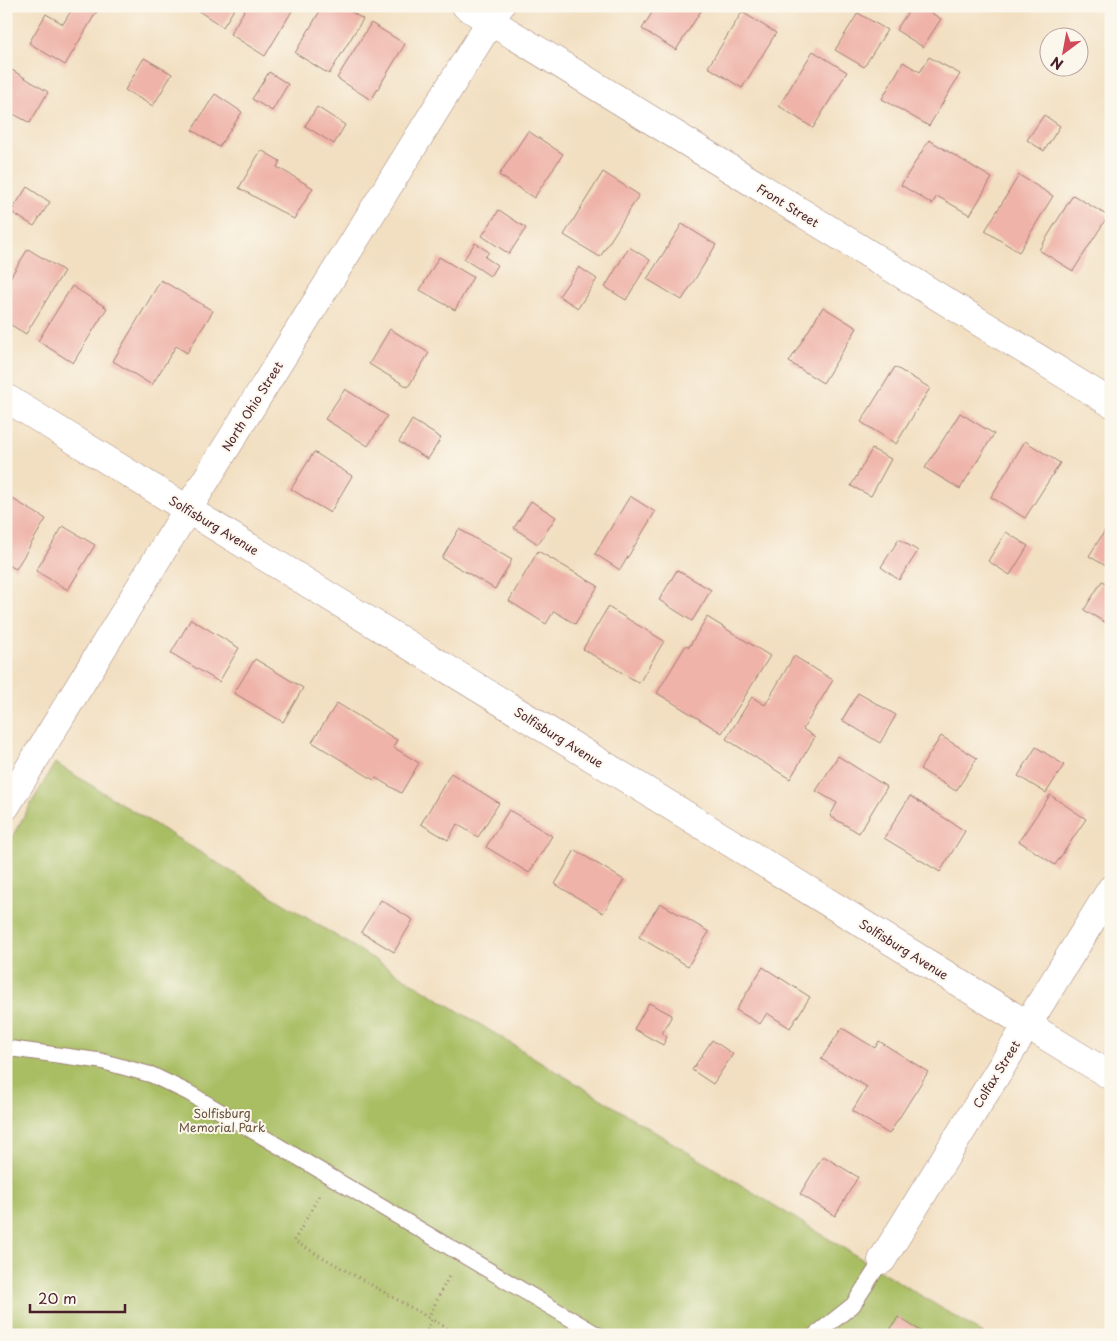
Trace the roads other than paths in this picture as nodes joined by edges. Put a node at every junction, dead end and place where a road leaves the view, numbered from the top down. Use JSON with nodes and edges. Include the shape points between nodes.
{"nodes":[{"id":1,"x":466,"y":6,"type":"edge"},
{"id":2,"x":496,"y":14,"type":"edge"},
{"id":3,"x":6,"y":398,"type":"edge"},
{"id":4,"x":1111,"y":403,"type":"edge"},
{"id":5,"x":188,"y":509,"type":"junction"},
{"id":6,"x":6,"y":806,"type":"edge"},
{"id":7,"x":1111,"y":889,"type":"edge"},
{"id":8,"x":1027,"y":1024,"type":"junction"},
{"id":9,"x":6,"y":1048,"type":"edge"},
{"id":10,"x":1111,"y":1076,"type":"edge"},
{"id":11,"x":882,"y":1260,"type":"joint"},
{"id":12,"x":598,"y":1335,"type":"edge"},
{"id":13,"x":815,"y":1335,"type":"edge"}],
"edges":[{"from":1,"to":2,"type":"street","name":"Front Street"},
{"from":2,"to":4,"type":"street","name":"Front Street"},
{"from":2,"to":5,"type":"street","name":"North Ohio Street"},
{"from":3,"to":5,"type":"street","name":"Solfisburg Avenue"},
{"from":5,"to":6,"type":"street","name":"North Ohio Street"},
{"from":5,"to":8,"type":"street","name":"Solfisburg Avenue"},
{"from":7,"to":8,"type":"street","name":"Colfax Street"},
{"from":8,"to":10,"type":"street","name":"Solfisburg Avenue"},
{"from":8,"to":11,"type":"street","name":"Colfax Street"},
{"from":9,"to":12,"type":"lane","via":[[101,1061],[152,1075],[189,1093]]},
{"from":11,"to":13,"type":"lane","via":[[853,1305]]}]}
